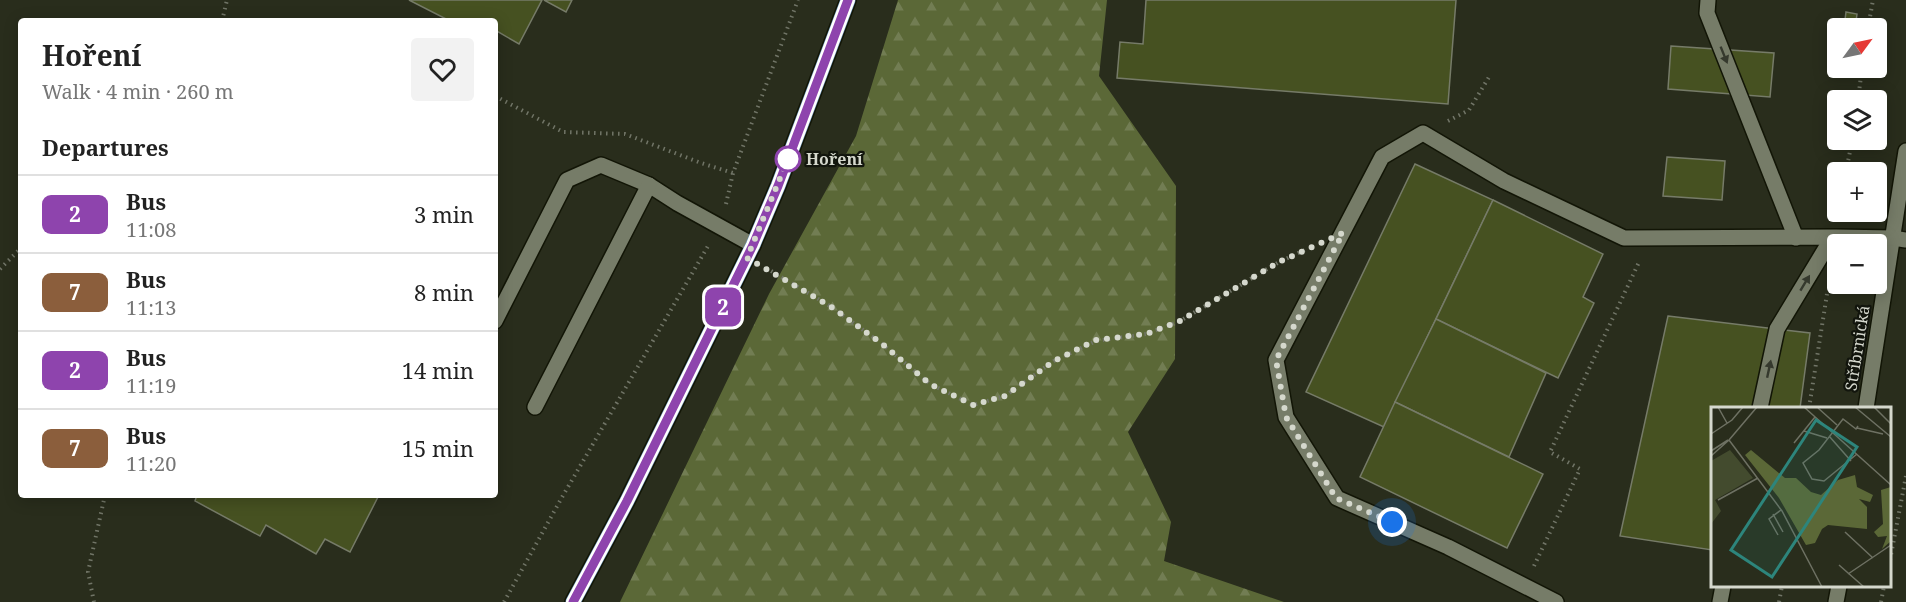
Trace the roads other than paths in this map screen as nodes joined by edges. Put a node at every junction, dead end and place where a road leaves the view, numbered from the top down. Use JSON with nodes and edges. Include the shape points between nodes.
{"nodes":[{"id":1,"x":848,"y":0,"type":"edge"},
{"id":2,"x":1708,"y":0,"type":"edge"},
{"id":3,"x":1906,"y":151,"type":"edge"},
{"id":4,"x":650,"y":185,"type":"junction"},
{"id":5,"x":1796,"y":238,"type":"junction"},
{"id":6,"x":1827,"y":238,"type":"edge"},
{"id":7,"x":1899,"y":239,"type":"edge"},
{"id":8,"x":1827,"y":246,"type":"edge"},
{"id":9,"x":750,"y":251,"type":"junction"},
{"id":10,"x":498,"y":315,"type":"edge"},
{"id":11,"x":1760,"y":407,"type":"edge"},
{"id":12,"x":1866,"y":407,"type":"edge"},
{"id":13,"x":535,"y":408,"type":"dead end"},
{"id":14,"x":1723,"y":587,"type":"edge"},
{"id":15,"x":1839,"y":587,"type":"edge"},
{"id":16,"x":573,"y":602,"type":"edge"},
{"id":17,"x":1556,"y":602,"type":"edge"},
{"id":18,"x":1720,"y":602,"type":"edge"},
{"id":19,"x":1836,"y":602,"type":"edge"}],
"edges":[{"from":1,"to":9,"type":"main road"},
{"from":2,"to":5,"type":"street","one_way":true,"via":[[1707,13]]},
{"from":3,"to":7,"type":"street","name":"Stříbrnická"},
{"from":4,"to":9,"type":"street","via":[[720,226]]},
{"from":4,"to":10,"type":"street","via":[[601,165],[567,180]]},
{"from":4,"to":13,"type":"street"},
{"from":5,"to":6,"type":"street"},
{"from":5,"to":17,"type":"street","via":[[1624,238],[1504,181],[1423,133],[1382,157],[1276,360],[1286,417],[1336,498],[1448,547]]},
{"from":7,"to":12,"type":"street","name":"Stříbrnická"},
{"from":11,"to":8,"type":"street","one_way":true,"via":[[1777,329]]},
{"from":9,"to":16,"type":"main road"},
{"from":14,"to":18,"type":"street"},
{"from":15,"to":19,"type":"street"}]}
